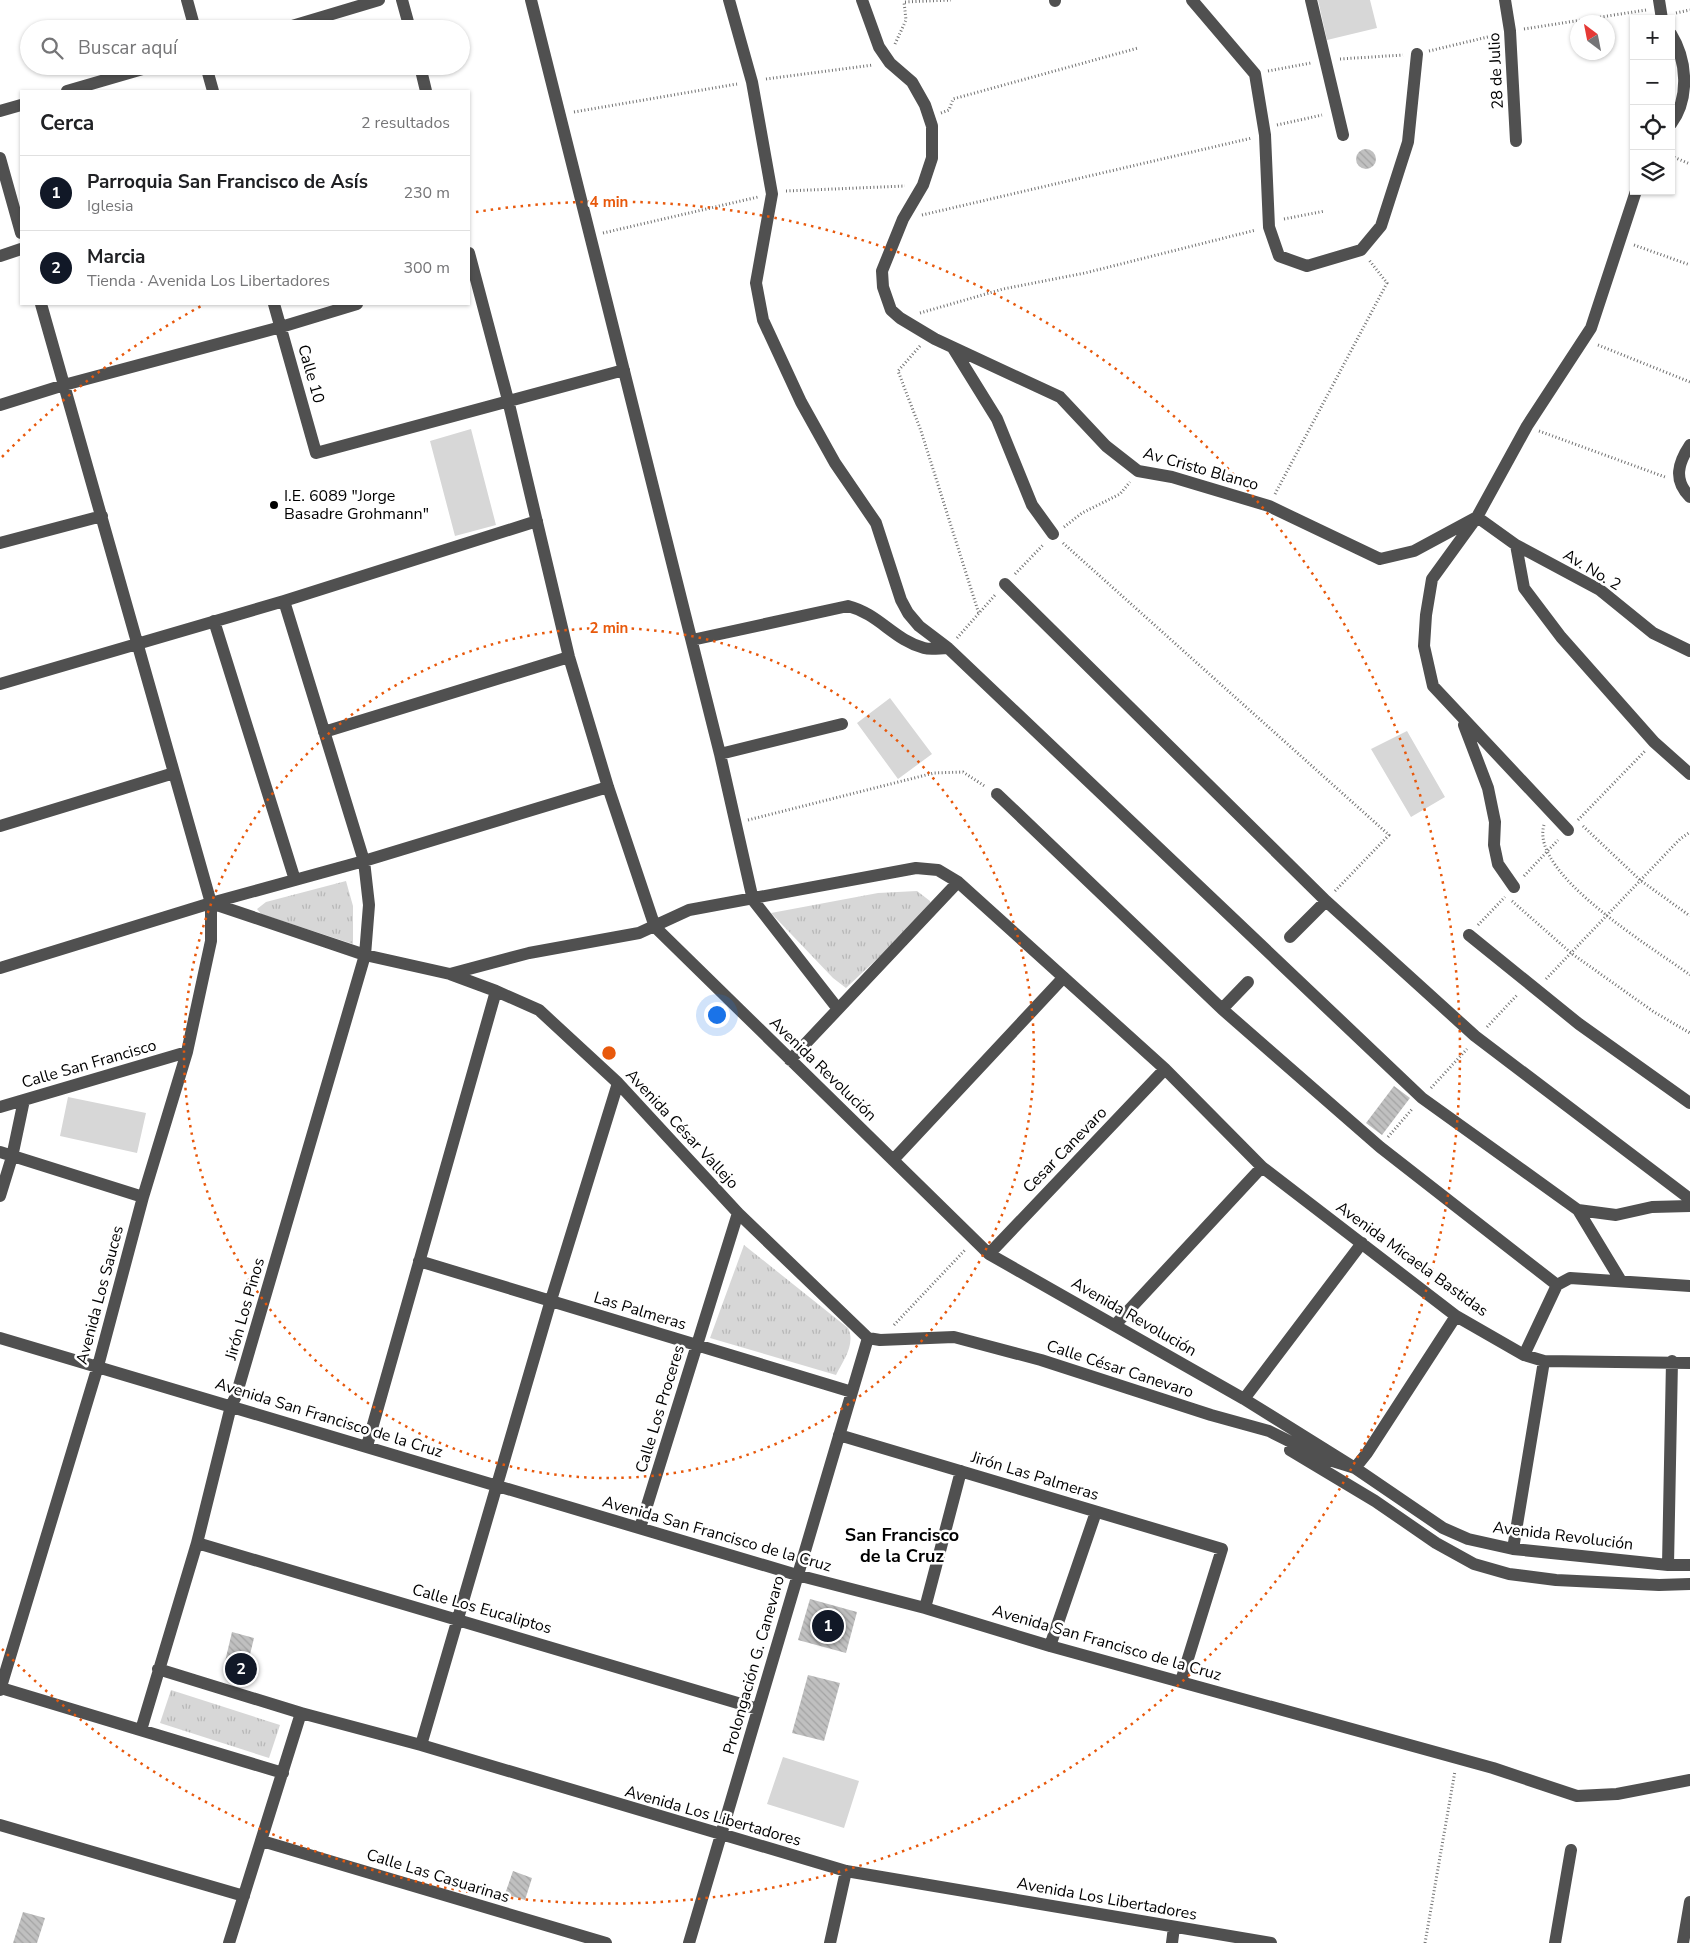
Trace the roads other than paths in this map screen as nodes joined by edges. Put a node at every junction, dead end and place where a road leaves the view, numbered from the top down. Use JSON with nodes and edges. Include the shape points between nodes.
{"nodes":[{"id":1,"x":187,"y":0,"type":"edge"},
{"id":2,"x":379,"y":0,"type":"edge"},
{"id":3,"x":402,"y":0,"type":"edge"},
{"id":4,"x":531,"y":0,"type":"edge"},
{"id":5,"x":729,"y":0,"type":"edge"},
{"id":6,"x":862,"y":0,"type":"edge"},
{"id":7,"x":1192,"y":0,"type":"edge"},
{"id":8,"x":1311,"y":0,"type":"edge"},
{"id":9,"x":1505,"y":0,"type":"edge"},
{"id":10,"x":1658,"y":0,"type":"edge"},
{"id":11,"x":1661,"y":15,"type":"edge"},
{"id":12,"x":193,"y":20,"type":"edge"},
{"id":13,"x":312,"y":20,"type":"edge"},
{"id":14,"x":408,"y":20,"type":"edge"},
{"id":15,"x":1675,"y":40,"type":"edge"},
{"id":16,"x":1417,"y":54,"type":"dead end"},
{"id":17,"x":122,"y":75,"type":"edge"},
{"id":18,"x":209,"y":75,"type":"edge"},
{"id":19,"x":422,"y":75,"type":"edge"},
{"id":20,"x":70,"y":90,"type":"edge"},
{"id":21,"x":213,"y":90,"type":"edge"},
{"id":22,"x":426,"y":90,"type":"edge"},
{"id":23,"x":20,"y":104,"type":"edge"},
{"id":24,"x":0,"y":111,"type":"edge"},
{"id":25,"x":1675,"y":119,"type":"edge"},
{"id":26,"x":1343,"y":135,"type":"dead end"},
{"id":27,"x":1516,"y":141,"type":"dead end"},
{"id":28,"x":0,"y":158,"type":"edge"},
{"id":29,"x":1635,"y":195,"type":"edge"},
{"id":30,"x":20,"y":229,"type":"edge"},
{"id":31,"x":20,"y":249,"type":"edge"},
{"id":32,"x":0,"y":256,"type":"edge"},
{"id":33,"x":471,"y":268,"type":"edge"},
{"id":34,"x":41,"y":305,"type":"edge"},
{"id":35,"x":274,"y":305,"type":"edge"},
{"id":36,"x":354,"y":305,"type":"edge"},
{"id":37,"x":281,"y":327,"type":"junction"},
{"id":38,"x":952,"y":347,"type":"junction"},
{"id":39,"x":624,"y":370,"type":"junction"},
{"id":40,"x":64,"y":385,"type":"junction"},
{"id":41,"x":508,"y":400,"type":"junction"},
{"id":42,"x":0,"y":405,"type":"edge"},
{"id":43,"x":1690,"y":445,"type":"edge"},
{"id":44,"x":1690,"y":497,"type":"edge"},
{"id":45,"x":102,"y":516,"type":"junction"},
{"id":46,"x":1477,"y":517,"type":"junction"},
{"id":47,"x":537,"y":522,"type":"junction"},
{"id":48,"x":1053,"y":534,"type":"road end"},
{"id":49,"x":0,"y":543,"type":"edge"},
{"id":50,"x":1516,"y":545,"type":"junction"},
{"id":51,"x":1005,"y":584,"type":"road end"},
{"id":52,"x":284,"y":601,"type":"junction"},
{"id":53,"x":214,"y":621,"type":"junction"},
{"id":54,"x":692,"y":640,"type":"junction"},
{"id":55,"x":138,"y":643,"type":"junction"},
{"id":56,"x":948,"y":648,"type":"junction"},
{"id":57,"x":1690,"y":651,"type":"edge"},
{"id":58,"x":569,"y":657,"type":"junction"},
{"id":59,"x":0,"y":684,"type":"edge"},
{"id":60,"x":1461,"y":718,"type":"junction"},
{"id":61,"x":842,"y":724,"type":"dead end"},
{"id":62,"x":324,"y":732,"type":"junction"},
{"id":63,"x":720,"y":754,"type":"junction"},
{"id":64,"x":174,"y":773,"type":"junction"},
{"id":65,"x":1690,"y":774,"type":"edge"},
{"id":66,"x":608,"y":787,"type":"junction"},
{"id":67,"x":997,"y":794,"type":"road end"},
{"id":68,"x":1572,"y":825,"type":"road end"},
{"id":69,"x":0,"y":826,"type":"edge"},
{"id":70,"x":364,"y":861,"type":"junction"},
{"id":71,"x":295,"y":880,"type":"junction"},
{"id":72,"x":958,"y":882,"type":"junction"},
{"id":73,"x":1510,"y":891,"type":"road end"},
{"id":74,"x":753,"y":900,"type":"junction"},
{"id":75,"x":1326,"y":900,"type":"junction"},
{"id":76,"x":211,"y":903,"type":"junction"},
{"id":77,"x":655,"y":927,"type":"junction"},
{"id":78,"x":1469,"y":935,"type":"dead end"},
{"id":79,"x":1290,"y":937,"type":"dead end"},
{"id":80,"x":365,"y":955,"type":"junction"},
{"id":81,"x":0,"y":968,"type":"edge"},
{"id":82,"x":450,"y":974,"type":"junction"},
{"id":83,"x":1063,"y":978,"type":"junction"},
{"id":84,"x":1248,"y":982,"type":"dead end"},
{"id":85,"x":496,"y":991,"type":"junction"},
{"id":86,"x":838,"y":1009,"type":"junction"},
{"id":87,"x":1222,"y":1009,"type":"junction"},
{"id":88,"x":187,"y":1052,"type":"junction"},
{"id":89,"x":790,"y":1060,"type":"junction"},
{"id":90,"x":1165,"y":1069,"type":"junction"},
{"id":91,"x":618,"y":1083,"type":"junction"},
{"id":92,"x":24,"y":1100,"type":"junction"},
{"id":93,"x":1690,"y":1104,"type":"edge"},
{"id":94,"x":0,"y":1107,"type":"edge"},
{"id":95,"x":6,"y":1154,"type":"edge"},
{"id":96,"x":893,"y":1160,"type":"junction"},
{"id":97,"x":1262,"y":1167,"type":"junction"},
{"id":98,"x":0,"y":1196,"type":"edge"},
{"id":99,"x":143,"y":1196,"type":"junction"},
{"id":100,"x":1690,"y":1199,"type":"edge"},
{"id":101,"x":1690,"y":1206,"type":"edge"},
{"id":102,"x":1578,"y":1210,"type":"junction"},
{"id":103,"x":738,"y":1213,"type":"junction"},
{"id":104,"x":1362,"y":1243,"type":"junction"},
{"id":105,"x":989,"y":1254,"type":"junction"},
{"id":106,"x":419,"y":1261,"type":"junction"},
{"id":107,"x":1621,"y":1281,"type":"junction"},
{"id":108,"x":1557,"y":1285,"type":"junction"},
{"id":109,"x":1690,"y":1286,"type":"edge"},
{"id":110,"x":551,"y":1300,"type":"junction"},
{"id":111,"x":1456,"y":1316,"type":"junction"},
{"id":112,"x":1115,"y":1325,"type":"junction"},
{"id":113,"x":0,"y":1338,"type":"edge"},
{"id":114,"x":874,"y":1339,"type":"junction"},
{"id":115,"x":697,"y":1345,"type":"junction"},
{"id":116,"x":1524,"y":1355,"type":"junction"},
{"id":117,"x":1544,"y":1361,"type":"junction"},
{"id":118,"x":1672,"y":1361,"type":"junction"},
{"id":119,"x":1690,"y":1362,"type":"edge"},
{"id":120,"x":98,"y":1366,"type":"junction"},
{"id":121,"x":852,"y":1392,"type":"junction"},
{"id":122,"x":1244,"y":1398,"type":"junction"},
{"id":123,"x":231,"y":1406,"type":"junction"},
{"id":124,"x":1243,"y":1423,"type":"junction"},
{"id":125,"x":839,"y":1435,"type":"junction"},
{"id":126,"x":367,"y":1446,"type":"junction"},
{"id":127,"x":1355,"y":1468,"type":"junction"},
{"id":128,"x":961,"y":1471,"type":"junction"},
{"id":129,"x":497,"y":1486,"type":"junction"},
{"id":130,"x":1096,"y":1512,"type":"junction"},
{"id":131,"x":640,"y":1528,"type":"junction"},
{"id":132,"x":197,"y":1543,"type":"junction"},
{"id":133,"x":1513,"y":1549,"type":"junction"},
{"id":134,"x":1690,"y":1565,"type":"edge"},
{"id":135,"x":1668,"y":1566,"type":"junction"},
{"id":136,"x":797,"y":1575,"type":"junction"},
{"id":137,"x":1690,"y":1584,"type":"edge"},
{"id":138,"x":925,"y":1608,"type":"junction"},
{"id":139,"x":459,"y":1619,"type":"junction"},
{"id":140,"x":1050,"y":1646,"type":"junction"},
{"id":141,"x":158,"y":1669,"type":"junction"},
{"id":142,"x":1181,"y":1681,"type":"junction"},
{"id":143,"x":0,"y":1689,"type":"edge"},
{"id":144,"x":758,"y":1709,"type":"junction"},
{"id":145,"x":301,"y":1713,"type":"junction"},
{"id":146,"x":141,"y":1730,"type":"junction"},
{"id":147,"x":421,"y":1745,"type":"junction"},
{"id":148,"x":283,"y":1772,"type":"junction"},
{"id":149,"x":1690,"y":1780,"type":"edge"},
{"id":150,"x":0,"y":1824,"type":"edge"},
{"id":151,"x":721,"y":1836,"type":"junction"},
{"id":152,"x":262,"y":1841,"type":"junction"},
{"id":153,"x":1571,"y":1850,"type":"dead end"},
{"id":154,"x":846,"y":1871,"type":"junction"},
{"id":155,"x":244,"y":1896,"type":"junction"},
{"id":156,"x":1690,"y":1902,"type":"edge"},
{"id":157,"x":1174,"y":1927,"type":"junction"},
{"id":158,"x":229,"y":1943,"type":"edge"},
{"id":159,"x":606,"y":1943,"type":"edge"},
{"id":160,"x":689,"y":1943,"type":"edge"},
{"id":161,"x":830,"y":1943,"type":"edge"},
{"id":162,"x":1172,"y":1943,"type":"edge"},
{"id":163,"x":1270,"y":1943,"type":"edge"},
{"id":164,"x":1555,"y":1943,"type":"edge"},
{"id":165,"x":1683,"y":1943,"type":"edge"}],
"edges":[{"from":1,"to":12,"type":"street"},
{"from":2,"to":13,"type":"street"},
{"from":3,"to":14,"type":"street"},
{"from":4,"to":39,"type":"street"},
{"from":5,"to":56,"type":"street","via":[[752,82],[772,194],[756,283],[763,320],[800,402],[835,463],[876,523],[908,613],[919,626]]},
{"from":6,"to":38,"type":"street","name":"Av Cristo Blanco","via":[[879,46],[890,63],[912,82],[932,126],[932,158],[923,185],[903,219],[882,271],[883,287],[891,310],[900,318]]},
{"from":7,"to":16,"type":"street","via":[[1255,74],[1264,131],[1269,224],[1279,256],[1308,266],[1361,250],[1381,226],[1408,142]]},
{"from":8,"to":26,"type":"street"},
{"from":9,"to":27,"type":"street","name":"28 de Julio","via":[[1510,31]]},
{"from":10,"to":11,"type":"street"},
{"from":15,"to":25,"type":"street","via":[[1681,49],[1685,84],[1680,112]]},
{"from":17,"to":20,"type":"street"},
{"from":18,"to":21,"type":"street"},
{"from":19,"to":22,"type":"street"},
{"from":23,"to":24,"type":"street"},
{"from":28,"to":30,"type":"street"},
{"from":29,"to":46,"type":"street","via":[[1591,328],[1527,426]]},
{"from":31,"to":32,"type":"street"},
{"from":33,"to":41,"type":"street"},
{"from":34,"to":40,"type":"street","name":"Avenida Los Sauces"},
{"from":35,"to":37,"type":"street","name":"Calle 10"},
{"from":36,"to":37,"type":"street"},
{"from":37,"to":40,"type":"street"},
{"from":37,"to":41,"type":"street","name":"Calle 10","via":[[316,453]]},
{"from":38,"to":46,"type":"street","name":"Av Cristo Blanco","via":[[1060,397],[1106,446],[1138,471],[1172,477],[1269,506],[1380,559],[1414,551]]},
{"from":38,"to":48,"type":"street","via":[[997,419],[1032,505]]},
{"from":39,"to":41,"type":"street"},
{"from":39,"to":54,"type":"street"},
{"from":40,"to":42,"type":"street"},
{"from":40,"to":45,"type":"street","name":"Avenida Los Sauces"},
{"from":41,"to":47,"type":"street"},
{"from":43,"to":44,"type":"street","via":[[1678,468],[1679,482]]},
{"from":45,"to":49,"type":"street"},
{"from":45,"to":55,"type":"street","name":"Avenida Los Sauces"},
{"from":46,"to":50,"type":"street","name":"Av. No. 2"},
{"from":46,"to":60,"type":"street","via":[[1432,579],[1426,615],[1424,646],[1433,686]]},
{"from":47,"to":52,"type":"street"},
{"from":47,"to":58,"type":"street"},
{"from":50,"to":57,"type":"street","name":"Av. No. 2","via":[[1600,590],[1653,633]]},
{"from":50,"to":65,"type":"street","via":[[1524,588],[1561,637],[1654,742]]},
{"from":51,"to":75,"type":"street"},
{"from":52,"to":53,"type":"street"},
{"from":52,"to":62,"type":"street","name":"Jirón Los Pinos"},
{"from":53,"to":55,"type":"street"},
{"from":53,"to":71,"type":"street"},
{"from":54,"to":56,"type":"street","via":[[848,606],[864,610],[906,641],[926,649]]},
{"from":54,"to":63,"type":"street"},
{"from":55,"to":59,"type":"street"},
{"from":55,"to":64,"type":"street","name":"Avenida Los Sauces"},
{"from":56,"to":102,"type":"street","via":[[1422,1098]]},
{"from":58,"to":62,"type":"street"},
{"from":58,"to":66,"type":"street"},
{"from":60,"to":68,"type":"street","via":[[1548,810]]},
{"from":60,"to":73,"type":"street","via":[[1488,788],[1495,822],[1494,845],[1498,864]]},
{"from":61,"to":63,"type":"street"},
{"from":62,"to":70,"type":"street","name":"Jirón Los Pinos"},
{"from":63,"to":74,"type":"street"},
{"from":64,"to":69,"type":"street"},
{"from":64,"to":76,"type":"street","name":"Avenida Los Sauces"},
{"from":66,"to":70,"type":"street"},
{"from":66,"to":77,"type":"street"},
{"from":67,"to":87,"type":"street"},
{"from":70,"to":71,"type":"street"},
{"from":70,"to":80,"type":"street","name":"Jirón Los Pinos","via":[[368,905]]},
{"from":71,"to":76,"type":"street"},
{"from":72,"to":74,"type":"street","name":"Avenida Micaela Bastidas","via":[[938,870],[916,868]]},
{"from":72,"to":83,"type":"street","name":"Avenida Micaela Bastidas"},
{"from":72,"to":86,"type":"street"},
{"from":74,"to":77,"type":"street","name":"Avenida Micaela Bastidas","via":[[689,910],[669,917]]},
{"from":74,"to":86,"type":"street"},
{"from":75,"to":79,"type":"street"},
{"from":75,"to":100,"type":"street","via":[[1478,1037]]},
{"from":76,"to":80,"type":"street","name":"Avenida César Vallejo"},
{"from":76,"to":81,"type":"street"},
{"from":76,"to":88,"type":"street","name":"Avenida Los Sauces","via":[[211,941]]},
{"from":77,"to":82,"type":"street","name":"Avenida Micaela Bastidas","via":[[639,933],[529,953]]},
{"from":77,"to":89,"type":"street","name":"Avenida Revolución"},
{"from":78,"to":93,"type":"street","via":[[1579,1024]]},
{"from":80,"to":82,"type":"street","name":"Avenida César Vallejo"},
{"from":80,"to":123,"type":"street","name":"Jirón Los Pinos"},
{"from":82,"to":85,"type":"street","name":"Avenida César Vallejo"},
{"from":83,"to":90,"type":"street","name":"Avenida Micaela Bastidas"},
{"from":83,"to":96,"type":"street"},
{"from":84,"to":87,"type":"street"},
{"from":85,"to":91,"type":"street","name":"Avenida César Vallejo","via":[[539,1010]]},
{"from":85,"to":106,"type":"street"},
{"from":86,"to":89,"type":"street"},
{"from":87,"to":108,"type":"street","via":[[1380,1147]]},
{"from":88,"to":92,"type":"street","name":"Calle San Francisco"},
{"from":88,"to":99,"type":"street","name":"Avenida Los Sauces"},
{"from":89,"to":96,"type":"street","name":"Avenida Revolución"},
{"from":90,"to":97,"type":"street","name":"Avenida Micaela Bastidas"},
{"from":90,"to":105,"type":"street","name":"Cesar Canevaro"},
{"from":91,"to":103,"type":"street","name":"Avenida César Vallejo"},
{"from":91,"to":110,"type":"street"},
{"from":92,"to":94,"type":"street","name":"Calle San Francisco"},
{"from":92,"to":95,"type":"street"},
{"from":95,"to":98,"type":"street"},
{"from":95,"to":99,"type":"street"},
{"from":96,"to":105,"type":"street","name":"Avenida Revolución"},
{"from":97,"to":104,"type":"street","name":"Avenida Micaela Bastidas"},
{"from":97,"to":112,"type":"street"},
{"from":99,"to":120,"type":"street","name":"Avenida Los Sauces"},
{"from":101,"to":102,"type":"street","via":[[1652,1207],[1616,1215]]},
{"from":102,"to":107,"type":"street"},
{"from":103,"to":114,"type":"street","name":"Avenida César Vallejo"},
{"from":103,"to":115,"type":"street","name":"Calle Los Proceres"},
{"from":104,"to":111,"type":"street","name":"Avenida Micaela Bastidas"},
{"from":104,"to":122,"type":"street"},
{"from":105,"to":112,"type":"street","name":"Avenida Revolución"},
{"from":106,"to":110,"type":"street","name":"Las Palmeras"},
{"from":106,"to":126,"type":"street"},
{"from":107,"to":108,"type":"street","via":[[1570,1278]]},
{"from":107,"to":109,"type":"street"},
{"from":108,"to":116,"type":"street"},
{"from":110,"to":115,"type":"street","name":"Las Palmeras"},
{"from":110,"to":129,"type":"street"},
{"from":111,"to":116,"type":"street","name":"Avenida Micaela Bastidas"},
{"from":111,"to":127,"type":"street"},
{"from":112,"to":122,"type":"street","name":"Avenida Revolución"},
{"from":113,"to":120,"type":"street","name":"Avenida San Francisco de la Cruz"},
{"from":114,"to":121,"type":"street","name":"Prolongación G. Canevaro"},
{"from":114,"to":124,"type":"street","name":"Calle César Canevaro","via":[[954,1337],[1041,1360]]},
{"from":115,"to":121,"type":"street","name":"Las Palmeras"},
{"from":115,"to":131,"type":"street","name":"Calle Los Proceres"},
{"from":116,"to":117,"type":"street","name":"Avenida Micaela Bastidas"},
{"from":117,"to":118,"type":"street","name":"Avenida Micaela Bastidas"},
{"from":117,"to":133,"type":"street"},
{"from":118,"to":119,"type":"street","name":"Avenida Micaela Bastidas"},
{"from":118,"to":135,"type":"street"},
{"from":120,"to":123,"type":"street","name":"Avenida San Francisco de la Cruz"},
{"from":120,"to":143,"type":"street","name":"Avenida Los Sauces"},
{"from":121,"to":125,"type":"street","name":"Prolongación G. Canevaro"},
{"from":122,"to":127,"type":"street","name":"Avenida Revolución"},
{"from":123,"to":126,"type":"street","name":"Avenida San Francisco de la Cruz"},
{"from":123,"to":132,"type":"street","name":"Jirón Los Pinos"},
{"from":124,"to":127,"type":"street","name":"Calle César Canevaro","via":[[1323,1458]]},
{"from":124,"to":137,"type":"street","via":[[1376,1501],[1436,1543],[1474,1564],[1509,1574],[1556,1580]]},
{"from":125,"to":128,"type":"street","name":"Jirón Las Palmeras"},
{"from":125,"to":136,"type":"street","name":"Prolongación G. Canevaro"},
{"from":126,"to":129,"type":"street","name":"Avenida San Francisco de la Cruz"},
{"from":127,"to":133,"type":"street","name":"Avenida Revolución","via":[[1443,1528],[1468,1539]]},
{"from":128,"to":130,"type":"street","name":"Jirón Las Palmeras"},
{"from":128,"to":138,"type":"street"},
{"from":129,"to":131,"type":"street","name":"Avenida San Francisco de la Cruz"},
{"from":129,"to":139,"type":"street"},
{"from":130,"to":140,"type":"street"},
{"from":130,"to":142,"type":"street","name":"Jirón Las Palmeras","via":[[1222,1549]]},
{"from":131,"to":136,"type":"street","name":"Avenida San Francisco de la Cruz"},
{"from":132,"to":139,"type":"street","name":"Calle Los Eucaliptos"},
{"from":132,"to":141,"type":"street","name":"Jirón Los Pinos"},
{"from":133,"to":135,"type":"street","name":"Avenida Revolución"},
{"from":134,"to":135,"type":"street","name":"Avenida Revolución"},
{"from":136,"to":138,"type":"street","name":"Avenida San Francisco de la Cruz"},
{"from":136,"to":144,"type":"street","name":"Prolongación G. Canevaro"},
{"from":138,"to":140,"type":"street","name":"Avenida San Francisco de la Cruz"},
{"from":139,"to":144,"type":"street","name":"Calle Los Eucaliptos"},
{"from":139,"to":147,"type":"street"},
{"from":140,"to":142,"type":"street","name":"Avenida San Francisco de la Cruz"},
{"from":141,"to":145,"type":"street","name":"Avenida Los Libertadores"},
{"from":141,"to":146,"type":"street","name":"Jirón Los Pinos"},
{"from":142,"to":149,"type":"street","name":"Avenida San Francisco de la Cruz","via":[[1457,1758],[1577,1796],[1617,1794]]},
{"from":143,"to":146,"type":"street"},
{"from":144,"to":151,"type":"street","name":"Prolongación G. Canevaro"},
{"from":145,"to":147,"type":"street","name":"Avenida Los Libertadores"},
{"from":145,"to":148,"type":"street"},
{"from":146,"to":148,"type":"street"},
{"from":147,"to":151,"type":"street","name":"Avenida Los Libertadores"},
{"from":148,"to":152,"type":"street"},
{"from":150,"to":155,"type":"street"},
{"from":151,"to":154,"type":"street","name":"Avenida Los Libertadores"},
{"from":151,"to":160,"type":"street","name":"Prolongación G. Canevaro"},
{"from":152,"to":155,"type":"street"},
{"from":152,"to":159,"type":"street","name":"Calle Las Casuarinas"},
{"from":153,"to":164,"type":"street"},
{"from":154,"to":157,"type":"street","name":"Avenida Los Libertadores"},
{"from":154,"to":161,"type":"street"},
{"from":155,"to":158,"type":"street"},
{"from":156,"to":165,"type":"street"},
{"from":157,"to":162,"type":"street"},
{"from":157,"to":163,"type":"street","name":"Avenida Los Libertadores"}]}
